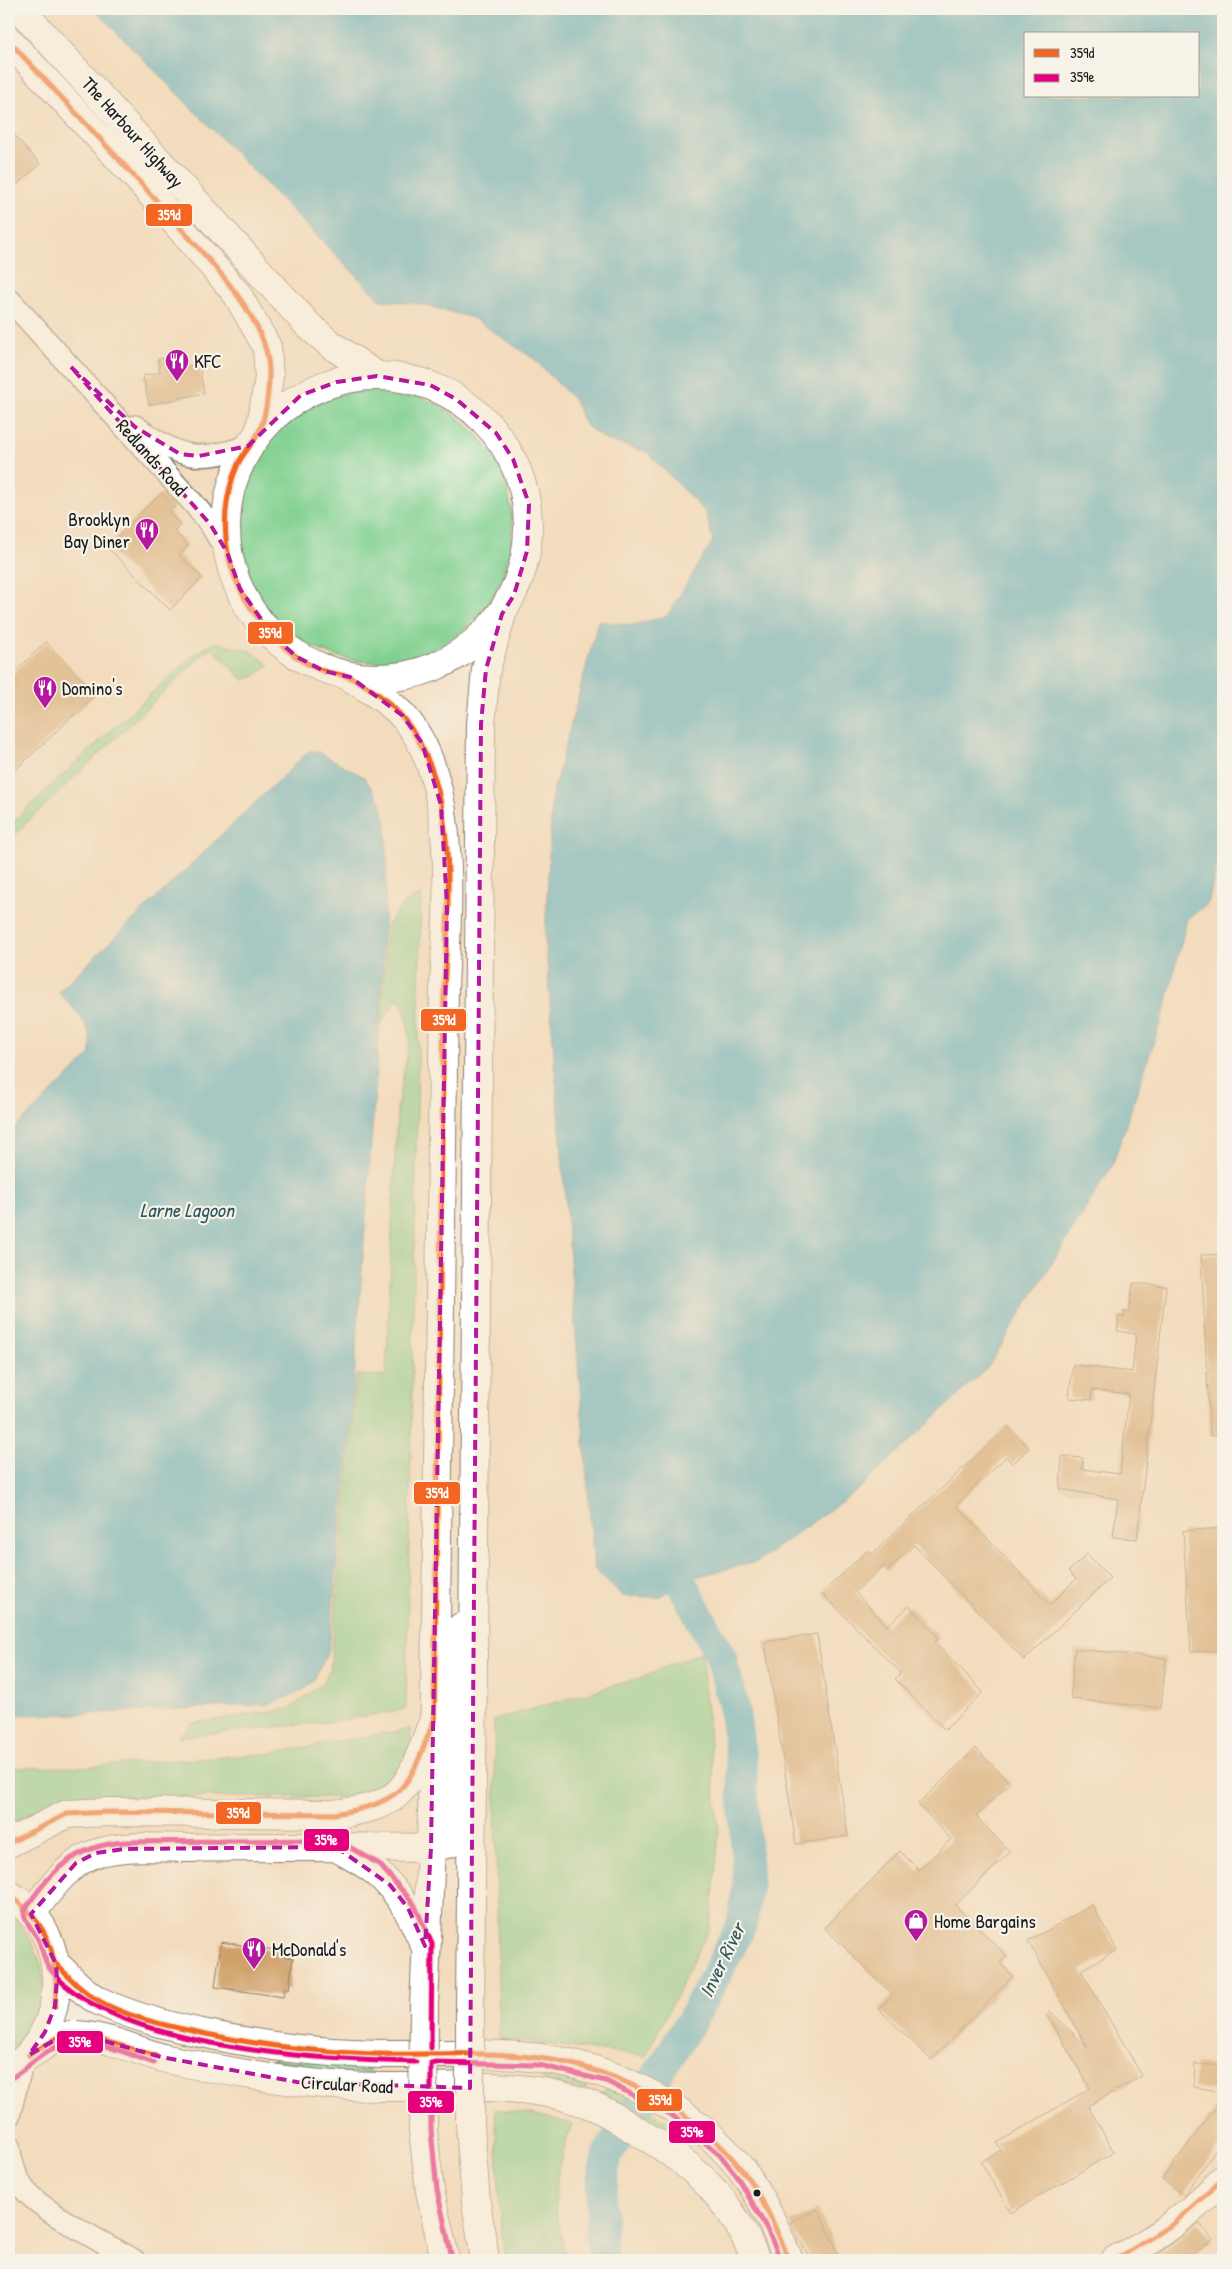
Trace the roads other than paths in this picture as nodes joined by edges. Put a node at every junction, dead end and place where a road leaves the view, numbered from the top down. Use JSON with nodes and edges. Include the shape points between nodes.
{"nodes":[{"id":1,"x":20,"y":9,"type":"edge"},
{"id":2,"x":9,"y":41,"type":"edge"},
{"id":3,"x":9,"y":299,"type":"edge"},
{"id":4,"x":70,"y":367,"type":"junction"},
{"id":5,"x":377,"y":376,"type":"junction"},
{"id":6,"x":254,"y":438,"type":"junction"},
{"id":7,"x":227,"y":552,"type":"junction"},
{"id":8,"x":502,"y":614,"type":"junction"},
{"id":9,"x":350,"y":677,"type":"junction"},
{"id":10,"x":455,"y":1710,"type":"junction"},
{"id":11,"x":9,"y":1843,"type":"edge"},
{"id":12,"x":336,"y":1847,"type":"junction"},
{"id":13,"x":432,"y":1848,"type":"junction"},
{"id":14,"x":9,"y":1896,"type":"edge"},
{"id":15,"x":31,"y":1914,"type":"junction"},
{"id":16,"x":425,"y":1946,"type":"junction"},
{"id":17,"x":56,"y":1964,"type":"junction"},
{"id":18,"x":21,"y":2062,"type":"edge"},
{"id":19,"x":9,"y":2116,"type":"edge"},
{"id":20,"x":9,"y":2146,"type":"edge"},
{"id":21,"x":1223,"y":2179,"type":"edge"},
{"id":22,"x":134,"y":2260,"type":"edge"},
{"id":23,"x":445,"y":2260,"type":"edge"},
{"id":24,"x":485,"y":2260,"type":"edge"},
{"id":25,"x":756,"y":2260,"type":"edge"},
{"id":26,"x":789,"y":2260,"type":"edge"},
{"id":27,"x":1115,"y":2260,"type":"edge"}],
"edges":[{"from":1,"to":5,"type":"main road","name":"The Harbour Highway","via":[[308,324],[330,344]]},
{"from":2,"to":6,"type":"main road","name":"The Harbour Highway","via":[[140,181],[237,294],[267,348],[269,378]]},
{"from":3,"to":4,"type":"street","name":"Redlands Road"},
{"from":4,"to":6,"type":"street","name":"Redlands Road","via":[[135,427],[180,454],[213,456]]},
{"from":4,"to":7,"type":"street","name":"Redlands Road","via":[[194,504]]},
{"from":5,"to":6,"type":"main road","via":[[349,379],[301,395]]},
{"from":5,"to":8,"type":"main road","via":[[407,378],[430,385],[456,399],[496,433],[514,459],[527,496],[530,527],[522,574]]},
{"from":6,"to":7,"type":"main road","via":[[231,485],[225,530]]},
{"from":7,"to":9,"type":"main road","via":[[240,589],[272,636],[297,657],[324,671]]},
{"from":8,"to":9,"type":"main road","via":[[485,633],[446,662],[403,675]]},
{"from":8,"to":10,"type":"main road","via":[[486,669],[481,724],[473,1582]]},
{"from":9,"to":10,"type":"main road","via":[[404,716],[422,743],[434,780],[445,834],[444,989]]},
{"from":10,"to":11,"type":"main road","via":[[399,1794],[359,1811],[334,1814],[67,1814]]},
{"from":10,"to":13,"type":"main road"},
{"from":10,"to":24,"type":"main road","bridge":true,"via":[[473,1868],[470,2125],[476,2202]]},
{"from":12,"to":13,"type":"main road"},
{"from":12,"to":15,"type":"main road","via":[[124,1849],[96,1853],[76,1863]]},
{"from":12,"to":16,"type":"main road","via":[[375,1870],[390,1885],[408,1908]]},
{"from":13,"to":16,"type":"main road"},
{"from":14,"to":15,"type":"main road"},
{"from":15,"to":17,"type":"main road","via":[[43,1932]]},
{"from":16,"to":23,"type":"main road","bridge":true,"via":[[423,2130],[430,2191]]},
{"from":17,"to":18,"type":"main road","via":[[54,2006],[45,2032]]},
{"from":17,"to":26,"type":"main road","name":"Circular Road","via":[[100,2001],[161,2023],[243,2042],[353,2053],[540,2058],[609,2074],[695,2122],[726,2151],[743,2172]]},
{"from":18,"to":19,"type":"street"},
{"from":18,"to":25,"type":"main road","name":"Circular Road","via":[[58,2038],[83,2035],[238,2074],[297,2082],[519,2089],[568,2098],[600,2109],[681,2159],[720,2196],[740,2223]]},
{"from":20,"to":22,"type":"street","via":[[20,2182],[30,2195]]},
{"from":21,"to":27,"type":"main road","via":[[1166,2232]]}]}
